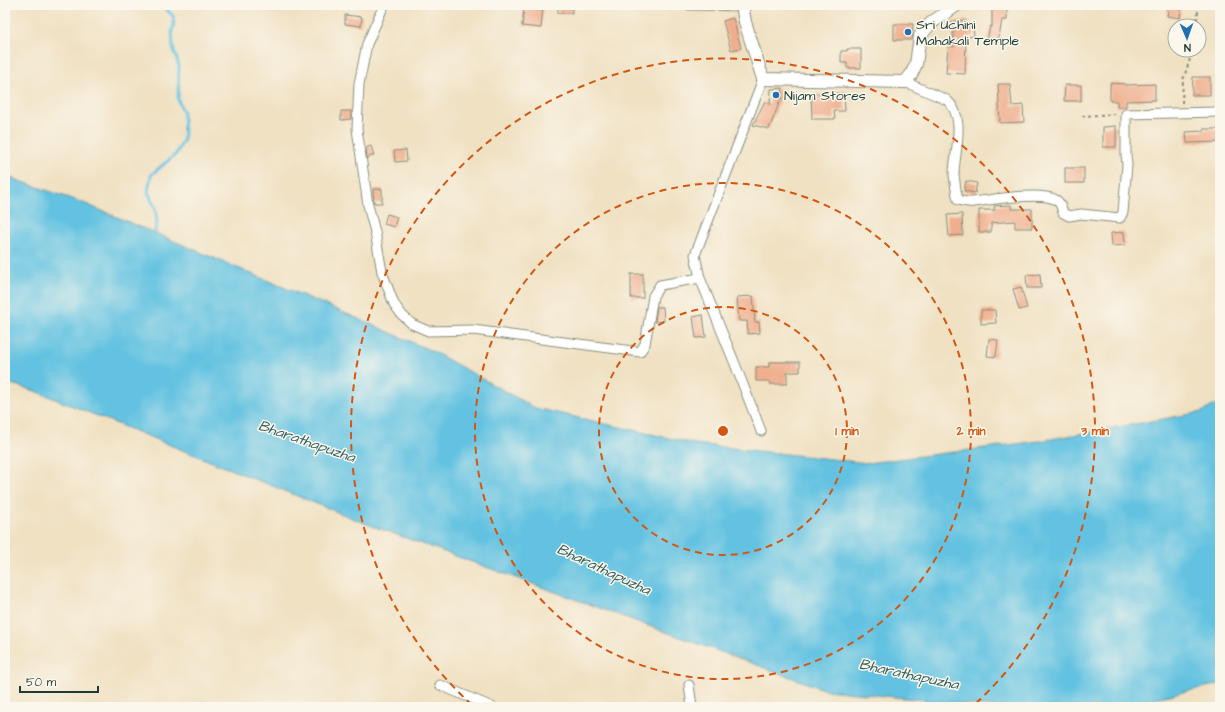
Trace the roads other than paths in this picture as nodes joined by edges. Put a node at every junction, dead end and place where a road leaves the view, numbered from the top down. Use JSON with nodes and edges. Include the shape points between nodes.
{"nodes":[{"id":1,"x":384,"y":5,"type":"edge"},
{"id":2,"x":689,"y":5,"type":"edge"},
{"id":3,"x":742,"y":5,"type":"edge"},
{"id":4,"x":957,"y":5,"type":"edge"},
{"id":5,"x":763,"y":78,"type":"junction"},
{"id":6,"x":905,"y":82,"type":"junction"},
{"id":7,"x":1220,"y":112,"type":"edge"},
{"id":8,"x":700,"y":278,"type":"junction"},
{"id":9,"x":761,"y":431,"type":"dead end"},
{"id":10,"x":440,"y":685,"type":"dead end"},
{"id":11,"x":689,"y":685,"type":"dead end"},
{"id":12,"x":492,"y":707,"type":"edge"},
{"id":13,"x":692,"y":707,"type":"edge"}],
"edges":[{"from":1,"to":8,"type":"street","via":[[367,44],[359,84],[357,129],[368,205],[382,272],[394,304],[412,324],[428,331],[473,330],[640,352],[645,344],[653,296],[660,286]]},
{"from":2,"to":3,"type":"street"},
{"from":3,"to":5,"type":"street"},
{"from":4,"to":6,"type":"street","via":[[931,23],[920,36],[916,64]]},
{"from":5,"to":6,"type":"street"},
{"from":5,"to":8,"type":"street","via":[[695,255]]},
{"from":6,"to":7,"type":"street","via":[[947,100],[957,114],[958,136],[954,175],[958,200],[972,202],[1046,197],[1055,199],[1063,213],[1069,216],[1080,214],[1120,218],[1123,212],[1127,165],[1126,114]]},
{"from":8,"to":9,"type":"street"},
{"from":10,"to":12,"type":"street"},
{"from":11,"to":13,"type":"street"}]}
